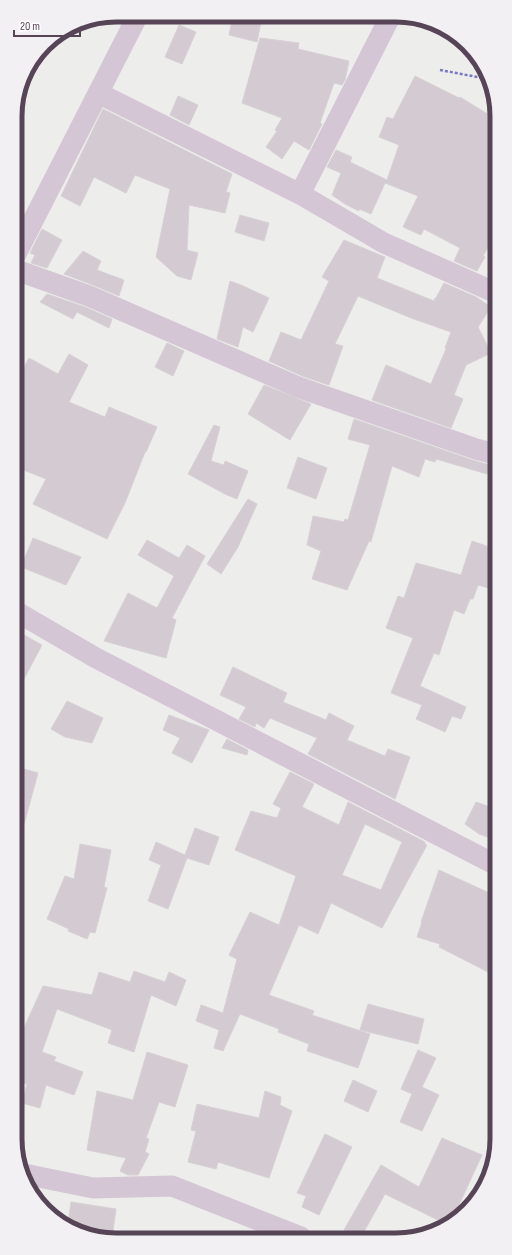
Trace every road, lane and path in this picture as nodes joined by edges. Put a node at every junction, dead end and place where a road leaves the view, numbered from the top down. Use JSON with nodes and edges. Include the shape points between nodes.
{"nodes":[{"id":1,"x":134,"y":22,"type":"edge"},
{"id":2,"x":387,"y":22,"type":"edge"},
{"id":3,"x":440,"y":70,"type":"dead end"},
{"id":4,"x":482,"y":78,"type":"edge"},
{"id":5,"x":98,"y":93,"type":"junction"},
{"id":6,"x":300,"y":194,"type":"junction"},
{"id":7,"x":22,"y":242,"type":"edge"},
{"id":8,"x":22,"y":272,"type":"edge"},
{"id":9,"x":490,"y":290,"type":"edge"},
{"id":10,"x":490,"y":453,"type":"edge"},
{"id":11,"x":22,"y":615,"type":"edge"},
{"id":12,"x":490,"y":862,"type":"edge"},
{"id":13,"x":29,"y":1175,"type":"edge"},
{"id":14,"x":291,"y":1233,"type":"edge"}],
"edges":[{"from":1,"to":5,"type":"street"},
{"from":2,"to":6,"type":"street"},
{"from":3,"to":4,"type":"path"},
{"from":5,"to":6,"type":"street"},
{"from":5,"to":7,"type":"street"},
{"from":6,"to":9,"type":"street","via":[[384,243]]},
{"from":8,"to":10,"type":"street","via":[[89,296],[298,387]]},
{"from":11,"to":12,"type":"street","via":[[96,658]]},
{"from":13,"to":14,"type":"street","via":[[93,1188],[172,1186]]}]}
